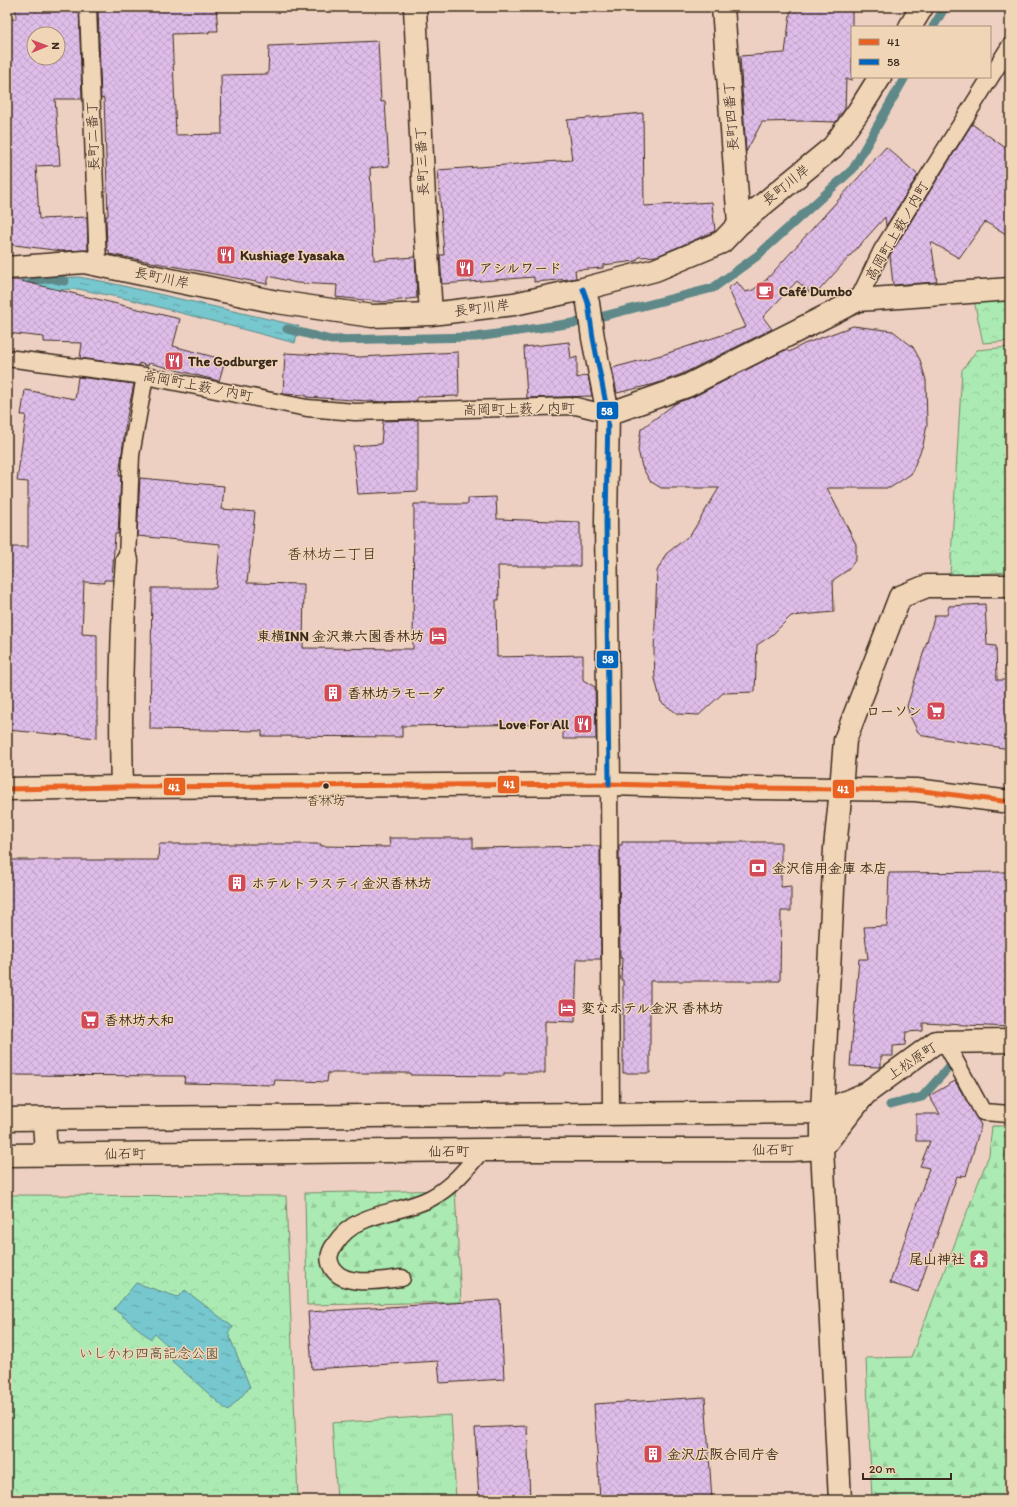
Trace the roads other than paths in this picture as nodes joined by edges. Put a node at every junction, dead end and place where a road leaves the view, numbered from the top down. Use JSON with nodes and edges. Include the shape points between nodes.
{"nodes":[{"id":1,"x":88,"y":7,"type":"edge"},
{"id":2,"x":415,"y":7,"type":"edge"},
{"id":3,"x":723,"y":7,"type":"edge"},
{"id":4,"x":922,"y":7,"type":"edge"},
{"id":5,"x":911,"y":26,"type":"edge"},
{"id":6,"x":1010,"y":46,"type":"edge"},
{"id":7,"x":991,"y":76,"type":"edge"},
{"id":8,"x":879,"y":78,"type":"edge"},
{"id":9,"x":990,"y":78,"type":"edge"},
{"id":10,"x":738,"y":224,"type":"junction"},
{"id":11,"x":98,"y":265,"type":"junction"},
{"id":12,"x":7,"y":268,"type":"edge"},
{"id":13,"x":1010,"y":289,"type":"edge"},
{"id":14,"x":585,"y":296,"type":"junction"},
{"id":15,"x":858,"y":300,"type":"junction"},
{"id":16,"x":431,"y":314,"type":"junction"},
{"id":17,"x":7,"y":358,"type":"edge"},
{"id":18,"x":145,"y":376,"type":"junction"},
{"id":19,"x":608,"y":414,"type":"junction"},
{"id":20,"x":127,"y":560,"type":"joint"},
{"id":21,"x":1010,"y":586,"type":"edge"},
{"id":22,"x":609,"y":784,"type":"junction"},
{"id":23,"x":122,"y":787,"type":"junction"},
{"id":24,"x":7,"y":789,"type":"edge"},
{"id":25,"x":841,"y":789,"type":"junction"},
{"id":26,"x":1010,"y":802,"type":"edge"},
{"id":27,"x":1010,"y":1041,"type":"edge"},
{"id":28,"x":945,"y":1042,"type":"junction"},
{"id":29,"x":865,"y":1094,"type":"junction"},
{"id":30,"x":822,"y":1112,"type":"junction"},
{"id":31,"x":611,"y":1114,"type":"junction"},
{"id":32,"x":1010,"y":1114,"type":"edge"},
{"id":33,"x":406,"y":1116,"type":"junction"},
{"id":34,"x":7,"y":1119,"type":"edge"},
{"id":35,"x":44,"y":1120,"type":"junction"},
{"id":36,"x":822,"y":1148,"type":"junction"},
{"id":37,"x":482,"y":1150,"type":"junction"},
{"id":38,"x":407,"y":1151,"type":"junction"},
{"id":39,"x":46,"y":1154,"type":"junction"},
{"id":40,"x":7,"y":1155,"type":"edge"},
{"id":41,"x":402,"y":1278,"type":"dead end"},
{"id":42,"x":840,"y":1500,"type":"edge"}],
"edges":[{"from":1,"to":11,"type":"lane","name":"長町二番丁"},
{"from":2,"to":16,"type":"main road","name":"長町三番丁"},
{"from":3,"to":10,"type":"main road","name":"長町四番丁"},
{"from":4,"to":5,"type":"main road"},
{"from":6,"to":7,"type":"lane","name":"高岡町上薮ノ内町"},
{"from":8,"to":10,"type":"main road","name":"長町川岸","via":[[834,147]]},
{"from":9,"to":15,"type":"lane","name":"高岡町上薮ノ内町","via":[[882,250]]},
{"from":10,"to":14,"type":"main road","name":"長町川岸","via":[[716,245]]},
{"from":11,"to":12,"type":"main road","name":"長町川岸","via":[[84,262]]},
{"from":11,"to":16,"type":"main road","name":"長町川岸","via":[[277,302],[372,316]]},
{"from":13,"to":15,"type":"main road"},
{"from":14,"to":16,"type":"main road","name":"長町川岸"},
{"from":14,"to":19,"type":"main road"},
{"from":15,"to":19,"type":"main road","via":[[687,386]]},
{"from":17,"to":18,"type":"lane","name":"高岡町上薮ノ内町"},
{"from":18,"to":19,"type":"lane","name":"高岡町上薮ノ内町","via":[[307,408],[355,412],[576,406]]},
{"from":18,"to":20,"type":"lane","via":[[131,455]]},
{"from":19,"to":22,"type":"main road","via":[[606,521]]},
{"from":20,"to":23,"type":"main road","via":[[123,611]]},
{"from":21,"to":25,"type":"main road","via":[[927,586],[900,597],[845,740]]},
{"from":22,"to":23,"type":"main road"},
{"from":22,"to":25,"type":"main road"},
{"from":22,"to":31,"type":"lane"},
{"from":23,"to":24,"type":"main road"},
{"from":25,"to":26,"type":"main road","via":[[916,790]]},
{"from":25,"to":30,"type":"main road","via":[[835,848]]},
{"from":27,"to":28,"type":"main road","name":"上松原町"},
{"from":28,"to":29,"type":"main road","name":"上松原町","via":[[936,1042]]},
{"from":28,"to":32,"type":"lane","via":[[983,1112]]},
{"from":29,"to":30,"type":"main road","name":"上松原町"},
{"from":29,"to":36,"type":"main road"},
{"from":30,"to":31,"type":"main road"},
{"from":30,"to":36,"type":"main road"},
{"from":31,"to":33,"type":"main road"},
{"from":33,"to":35,"type":"main road"},
{"from":33,"to":38,"type":"main road"},
{"from":34,"to":35,"type":"main road"},
{"from":35,"to":39,"type":"main road"},
{"from":36,"to":37,"type":"main road","name":"仙石町"},
{"from":36,"to":42,"type":"main road"},
{"from":37,"to":38,"type":"main road","name":"仙石町"},
{"from":37,"to":41,"type":"lane","via":[[458,1178],[432,1198],[376,1215],[348,1228],[330,1251],[329,1261],[334,1270],[354,1281]]},
{"from":38,"to":39,"type":"main road","name":"仙石町"},
{"from":39,"to":40,"type":"main road","name":"仙石町"}]}
